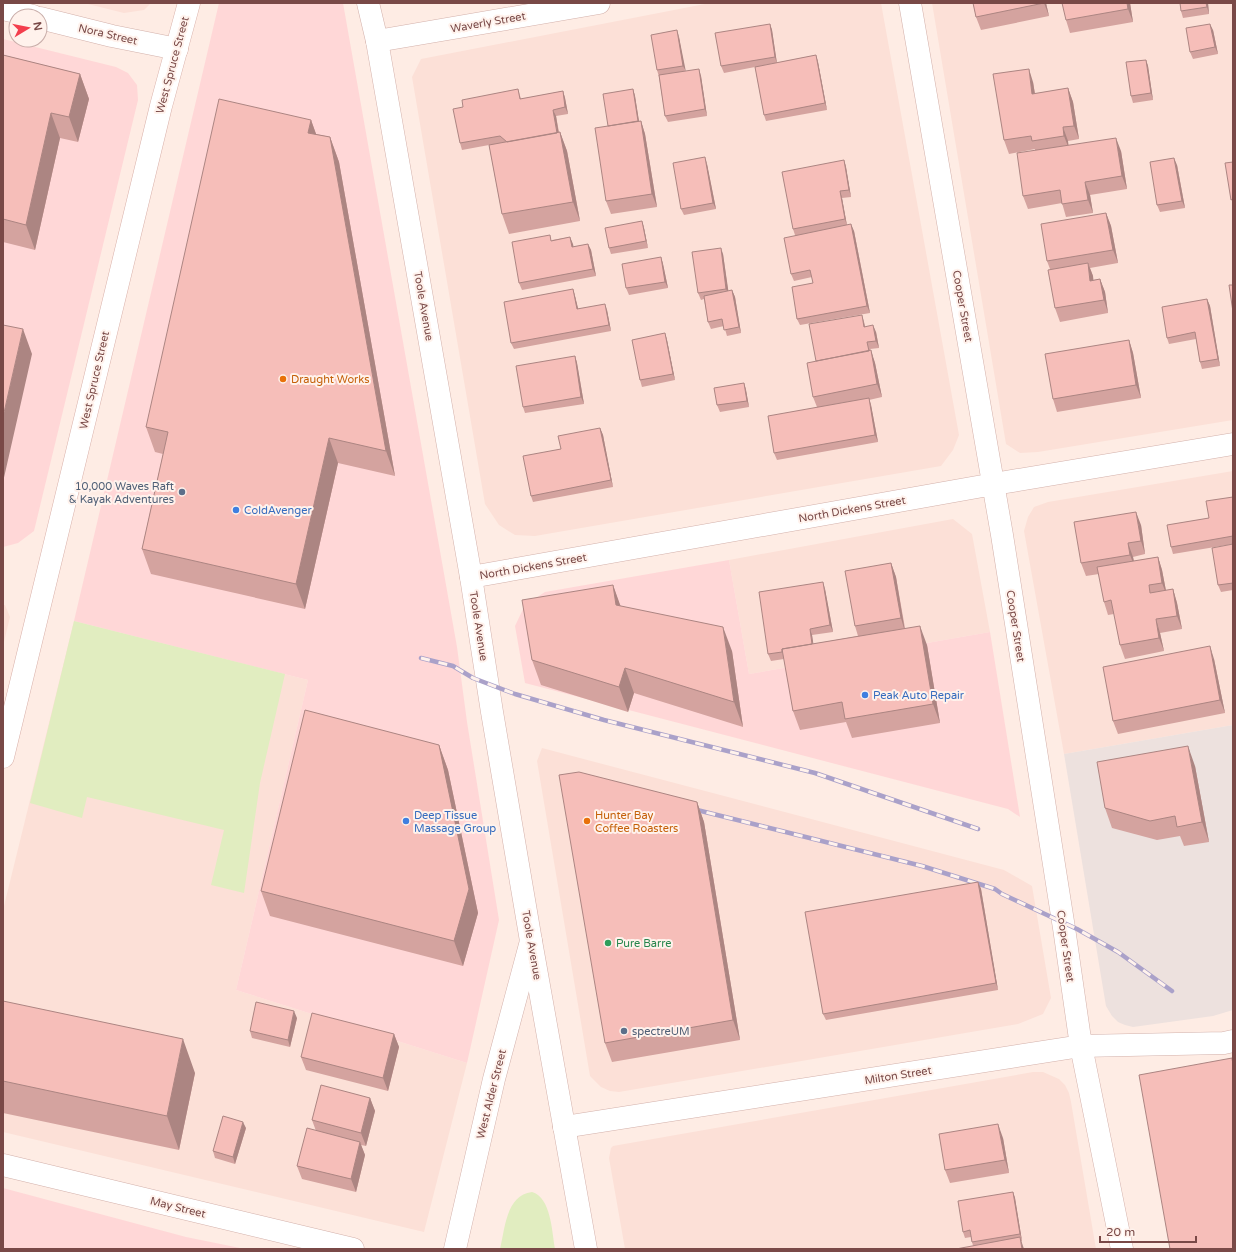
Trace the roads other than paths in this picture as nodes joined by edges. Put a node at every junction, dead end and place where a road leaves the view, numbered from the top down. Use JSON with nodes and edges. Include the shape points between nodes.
{"nodes":[{"id":1,"x":189,"y":3,"type":"edge"},
{"id":2,"x":368,"y":3,"type":"edge"},
{"id":3,"x":598,"y":3,"type":"edge"},
{"id":4,"x":910,"y":3,"type":"edge"},
{"id":5,"x":48,"y":20,"type":"edge"},
{"id":6,"x":377,"y":41,"type":"junction"},
{"id":7,"x":177,"y":50,"type":"junction"},
{"id":8,"x":1233,"y":444,"type":"edge"},
{"id":9,"x":994,"y":484,"type":"junction"},
{"id":10,"x":471,"y":577,"type":"junction"},
{"id":11,"x":3,"y":757,"type":"edge"},
{"id":12,"x":531,"y":941,"type":"junction"},
{"id":13,"x":1233,"y":1041,"type":"edge"},
{"id":14,"x":1081,"y":1046,"type":"junction"},
{"id":15,"x":564,"y":1127,"type":"junction"},
{"id":16,"x":3,"y":1165,"type":"edge"},
{"id":17,"x":353,"y":1249,"type":"edge"},
{"id":18,"x":455,"y":1249,"type":"edge"},
{"id":19,"x":586,"y":1249,"type":"edge"},
{"id":20,"x":1122,"y":1249,"type":"edge"}],
"edges":[{"from":1,"to":7,"type":"street","name":"West Spruce Street"},
{"from":2,"to":6,"type":"street","name":"Toole Avenue"},
{"from":3,"to":6,"type":"street","name":"Waverly Street"},
{"from":4,"to":9,"type":"street","name":"Cooper Street"},
{"from":5,"to":7,"type":"street","name":"Nora Street"},
{"from":6,"to":10,"type":"street","name":"Toole Avenue"},
{"from":7,"to":11,"type":"street","name":"West Spruce Street","via":[[159,114]]},
{"from":8,"to":9,"type":"street","name":"North Dickens Street"},
{"from":9,"to":10,"type":"street","name":"North Dickens Street"},
{"from":9,"to":14,"type":"street","name":"Cooper Street"},
{"from":10,"to":12,"type":"street","name":"Toole Avenue"},
{"from":12,"to":15,"type":"street","name":"Toole Avenue"},
{"from":12,"to":18,"type":"street","name":"West Alder Street","via":[[494,1079]]},
{"from":13,"to":14,"type":"street","name":"Milton Street"},
{"from":14,"to":15,"type":"street","name":"Milton Street"},
{"from":14,"to":20,"type":"street","name":"Cooper Street"},
{"from":15,"to":19,"type":"street","name":"Toole Avenue"},
{"from":16,"to":17,"type":"street","name":"May Street"}]}
